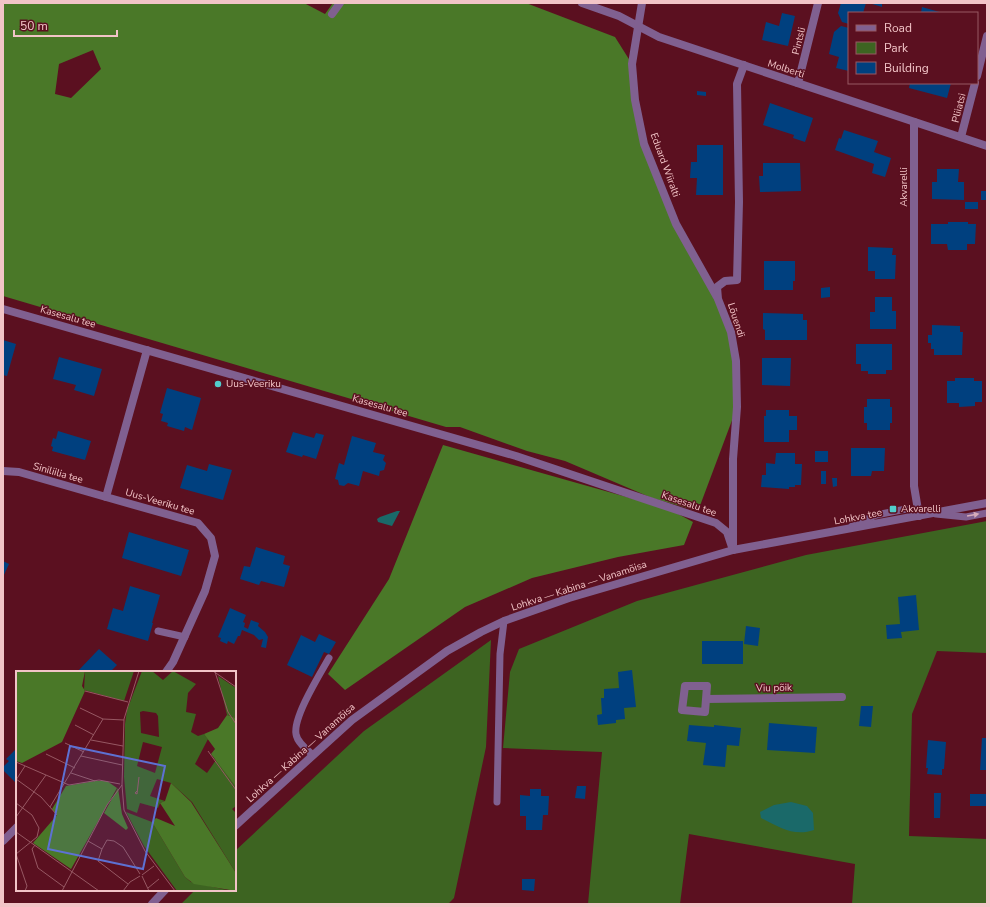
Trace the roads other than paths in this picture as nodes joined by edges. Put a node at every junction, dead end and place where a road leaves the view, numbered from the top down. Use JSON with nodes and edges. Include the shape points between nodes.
{"nodes":[{"id":1,"x":340,"y":3,"type":"edge"},
{"id":2,"x":582,"y":3,"type":"edge"},
{"id":3,"x":642,"y":3,"type":"edge"},
{"id":4,"x":818,"y":3,"type":"edge"},
{"id":5,"x":332,"y":14,"type":"dead end"},
{"id":6,"x":638,"y":26,"type":"junction"},
{"id":7,"x":987,"y":36,"type":"edge"},
{"id":8,"x":744,"y":65,"type":"junction"},
{"id":9,"x":978,"y":72,"type":"edge"},
{"id":10,"x":798,"y":83,"type":"junction"},
{"id":11,"x":975,"y":84,"type":"edge"},
{"id":12,"x":914,"y":122,"type":"junction"},
{"id":13,"x":961,"y":137,"type":"junction"},
{"id":14,"x":987,"y":146,"type":"edge"},
{"id":15,"x":718,"y":300,"type":"junction"},
{"id":16,"x":3,"y":309,"type":"edge"},
{"id":17,"x":147,"y":350,"type":"junction"},
{"id":18,"x":3,"y":471,"type":"edge"},
{"id":19,"x":106,"y":497,"type":"junction"},
{"id":20,"x":987,"y":503,"type":"edge"},
{"id":21,"x":987,"y":513,"type":"edge"},
{"id":22,"x":931,"y":514,"type":"junction"},
{"id":23,"x":919,"y":516,"type":"junction"},
{"id":24,"x":733,"y":550,"type":"junction"},
{"id":25,"x":504,"y":621,"type":"junction"},
{"id":26,"x":158,"y":631,"type":"dead end"},
{"id":27,"x":185,"y":637,"type":"junction"},
{"id":28,"x":329,"y":658,"type":"dead end"},
{"id":29,"x":167,"y":671,"type":"edge"},
{"id":30,"x":842,"y":697,"type":"dead end"},
{"id":31,"x":706,"y":699,"type":"dead end"},
{"id":32,"x":312,"y":755,"type":"junction"},
{"id":33,"x":497,"y":802,"type":"dead end"},
{"id":34,"x":236,"y":825,"type":"edge"},
{"id":35,"x":16,"y":828,"type":"edge"},
{"id":36,"x":3,"y":841,"type":"edge"},
{"id":37,"x":164,"y":891,"type":"edge"},
{"id":38,"x":152,"y":904,"type":"edge"}],
"edges":[{"from":1,"to":5,"type":"street"},
{"from":2,"to":6,"type":"street","name":"Molberti","via":[[619,16]]},
{"from":3,"to":6,"type":"street","name":"Eduard Wiiralti"},
{"from":4,"to":10,"type":"street","name":"Pintsli"},
{"from":6,"to":8,"type":"street","name":"Molberti","via":[[659,37]]},
{"from":6,"to":15,"type":"street","name":"Eduard Wiiralti","via":[[632,64],[635,100],[644,144],[676,224]]},
{"from":7,"to":9,"type":"street"},
{"from":8,"to":10,"type":"street","name":"Molberti"},
{"from":8,"to":15,"type":"street","name":"Lõuendi","via":[[737,84],[737,280],[725,281],[717,287]]},
{"from":10,"to":12,"type":"street","name":"Molberti"},
{"from":11,"to":13,"type":"street","name":"Pliiatsi"},
{"from":12,"to":13,"type":"street","name":"Molberti"},
{"from":12,"to":23,"type":"street","name":"Akvarelli","via":[[914,486]]},
{"from":13,"to":14,"type":"street","name":"Molberti"},
{"from":15,"to":24,"type":"street","name":"Lõuendi","via":[[731,332],[736,361]]},
{"from":16,"to":17,"type":"street","name":"Kasesalu tee"},
{"from":17,"to":19,"type":"street"},
{"from":17,"to":24,"type":"street","name":"Kasesalu tee","via":[[516,456],[716,523],[727,532]]},
{"from":18,"to":19,"type":"street","name":"Siniliilia tee","via":[[19,472]]},
{"from":19,"to":27,"type":"street","name":"Uus-Veeriku tee","via":[[198,523],[211,538],[215,556],[205,591]]},
{"from":20,"to":22,"type":"street","name":"Lohkva tee"},
{"from":22,"to":21,"type":"lane","one_way":true,"via":[[966,517]]},
{"from":22,"to":23,"type":"street","name":"Lohkva tee"},
{"from":23,"to":24,"type":"street","name":"Lohkva tee"},
{"from":24,"to":25,"type":"street","name":"Lohkva — Kabina — Vanamõisa","via":[[569,598]]},
{"from":25,"to":32,"type":"street","name":"Lohkva — Kabina — Vanamõisa","via":[[441,655],[352,720]]},
{"from":25,"to":33,"type":"lane","via":[[500,654]]},
{"from":26,"to":27,"type":"lane"},
{"from":27,"to":29,"type":"street","name":"Uus-Veeriku tee"},
{"from":28,"to":32,"type":"lane","via":[[301,710],[295,727],[299,741]]},
{"from":30,"to":31,"type":"street","name":"Viu põik"},
{"from":32,"to":34,"type":"street","name":"Lohkva — Kabina — Vanamõisa"},
{"from":35,"to":36,"type":"street"},
{"from":37,"to":38,"type":"street"}]}
